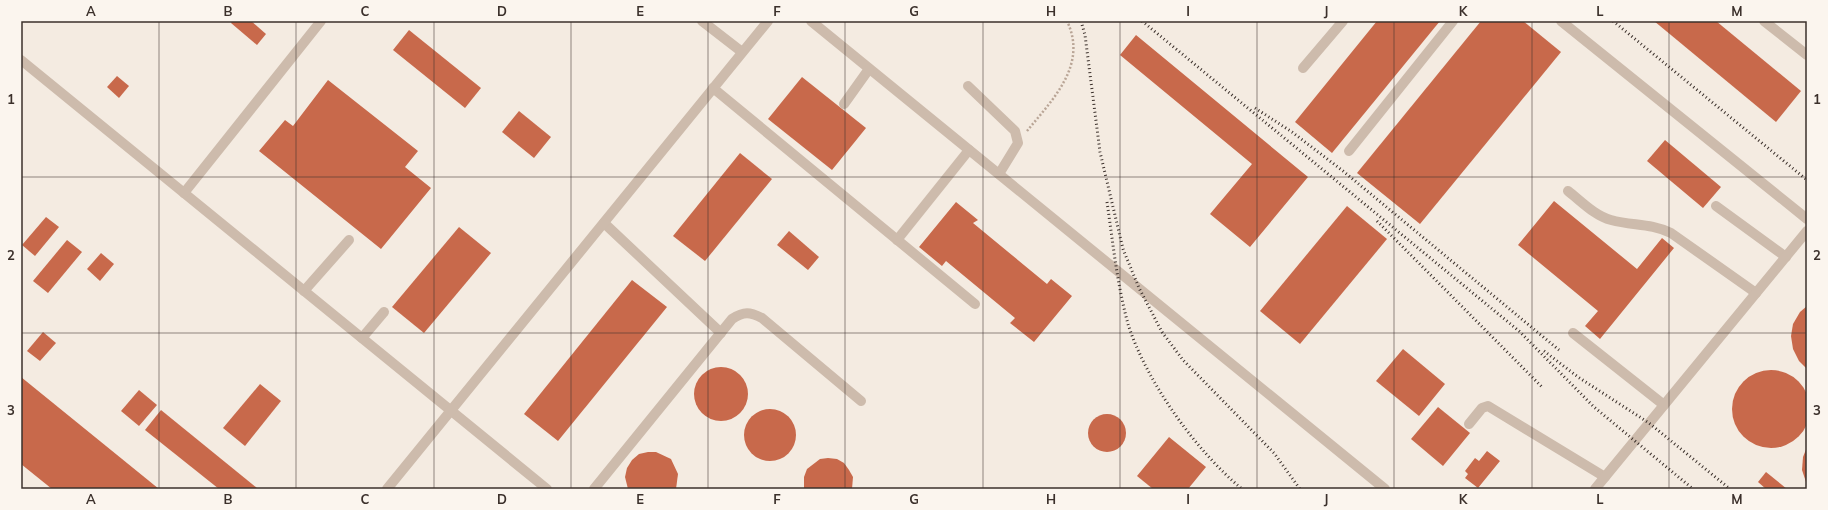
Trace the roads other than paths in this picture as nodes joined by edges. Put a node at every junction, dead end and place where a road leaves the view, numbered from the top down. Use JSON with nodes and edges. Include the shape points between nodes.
{"nodes":[{"id":1,"x":321,"y":21,"type":"edge"},
{"id":2,"x":702,"y":21,"type":"edge"},
{"id":3,"x":768,"y":21,"type":"edge"},
{"id":4,"x":811,"y":21,"type":"edge"},
{"id":5,"x":1343,"y":21,"type":"edge"},
{"id":6,"x":1454,"y":21,"type":"edge"},
{"id":7,"x":1561,"y":21,"type":"edge"},
{"id":8,"x":1764,"y":21,"type":"edge"},
{"id":9,"x":742,"y":52,"type":"junction"},
{"id":10,"x":1807,"y":55,"type":"edge"},
{"id":11,"x":21,"y":60,"type":"edge"},
{"id":12,"x":1304,"y":68,"type":"dead end"},
{"id":13,"x":870,"y":69,"type":"junction"},
{"id":14,"x":968,"y":86,"type":"dead end"},
{"id":15,"x":714,"y":88,"type":"junction"},
{"id":16,"x":844,"y":104,"type":"dead end"},
{"id":17,"x":969,"y":150,"type":"junction"},
{"id":18,"x":1349,"y":151,"type":"dead end"},
{"id":19,"x":999,"y":174,"type":"junction"},
{"id":20,"x":1568,"y":191,"type":"dead end"},
{"id":21,"x":184,"y":193,"type":"junction"},
{"id":22,"x":1716,"y":206,"type":"dead end"},
{"id":23,"x":1807,"y":219,"type":"edge"},
{"id":24,"x":604,"y":223,"type":"junction"},
{"id":25,"x":1807,"y":231,"type":"edge"},
{"id":26,"x":349,"y":240,"type":"dead end"},
{"id":27,"x":897,"y":240,"type":"junction"},
{"id":28,"x":1786,"y":257,"type":"junction"},
{"id":29,"x":304,"y":291,"type":"junction"},
{"id":30,"x":1756,"y":293,"type":"junction"},
{"id":31,"x":975,"y":304,"type":"dead end"},
{"id":32,"x":384,"y":312,"type":"dead end"},
{"id":33,"x":721,"y":333,"type":"junction"},
{"id":34,"x":1573,"y":333,"type":"dead end"},
{"id":35,"x":362,"y":338,"type":"junction"},
{"id":36,"x":861,"y":401,"type":"dead end"},
{"id":37,"x":1664,"y":405,"type":"junction"},
{"id":38,"x":451,"y":411,"type":"junction"},
{"id":39,"x":1469,"y":424,"type":"dead end"},
{"id":40,"x":1605,"y":477,"type":"junction"},
{"id":41,"x":387,"y":489,"type":"edge"},
{"id":42,"x":547,"y":489,"type":"edge"},
{"id":43,"x":594,"y":489,"type":"edge"},
{"id":44,"x":1385,"y":489,"type":"edge"},
{"id":45,"x":1595,"y":489,"type":"edge"}],
"edges":[{"from":1,"to":21,"type":"lane"},
{"from":2,"to":9,"type":"lane"},
{"from":3,"to":9,"type":"lane"},
{"from":4,"to":13,"type":"lane"},
{"from":5,"to":12,"type":"lane"},
{"from":6,"to":18,"type":"lane"},
{"from":7,"to":23,"type":"lane"},
{"from":8,"to":10,"type":"lane"},
{"from":9,"to":15,"type":"lane"},
{"from":11,"to":21,"type":"lane"},
{"from":13,"to":16,"type":"lane"},
{"from":13,"to":17,"type":"lane"},
{"from":14,"to":19,"type":"lane","via":[[1015,131],[1018,143]]},
{"from":15,"to":24,"type":"lane"},
{"from":15,"to":27,"type":"lane"},
{"from":17,"to":19,"type":"lane"},
{"from":17,"to":27,"type":"lane"},
{"from":19,"to":44,"type":"lane"},
{"from":20,"to":30,"type":"lane","via":[[1598,214],[1611,220],[1658,227],[1671,233]]},
{"from":21,"to":29,"type":"lane"},
{"from":22,"to":28,"type":"lane"},
{"from":24,"to":33,"type":"lane"},
{"from":24,"to":38,"type":"lane"},
{"from":25,"to":28,"type":"lane"},
{"from":26,"to":29,"type":"lane"},
{"from":27,"to":31,"type":"lane"},
{"from":28,"to":30,"type":"lane"},
{"from":29,"to":35,"type":"lane"},
{"from":30,"to":37,"type":"lane"},
{"from":32,"to":35,"type":"lane"},
{"from":33,"to":36,"type":"lane","via":[[732,319],[742,312],[752,313],[762,318]]},
{"from":33,"to":43,"type":"lane"},
{"from":34,"to":37,"type":"lane"},
{"from":35,"to":38,"type":"lane"},
{"from":37,"to":40,"type":"lane"},
{"from":38,"to":41,"type":"lane"},
{"from":38,"to":42,"type":"lane"},
{"from":39,"to":40,"type":"lane","via":[[1482,408],[1488,406]]},
{"from":40,"to":45,"type":"lane"}]}
